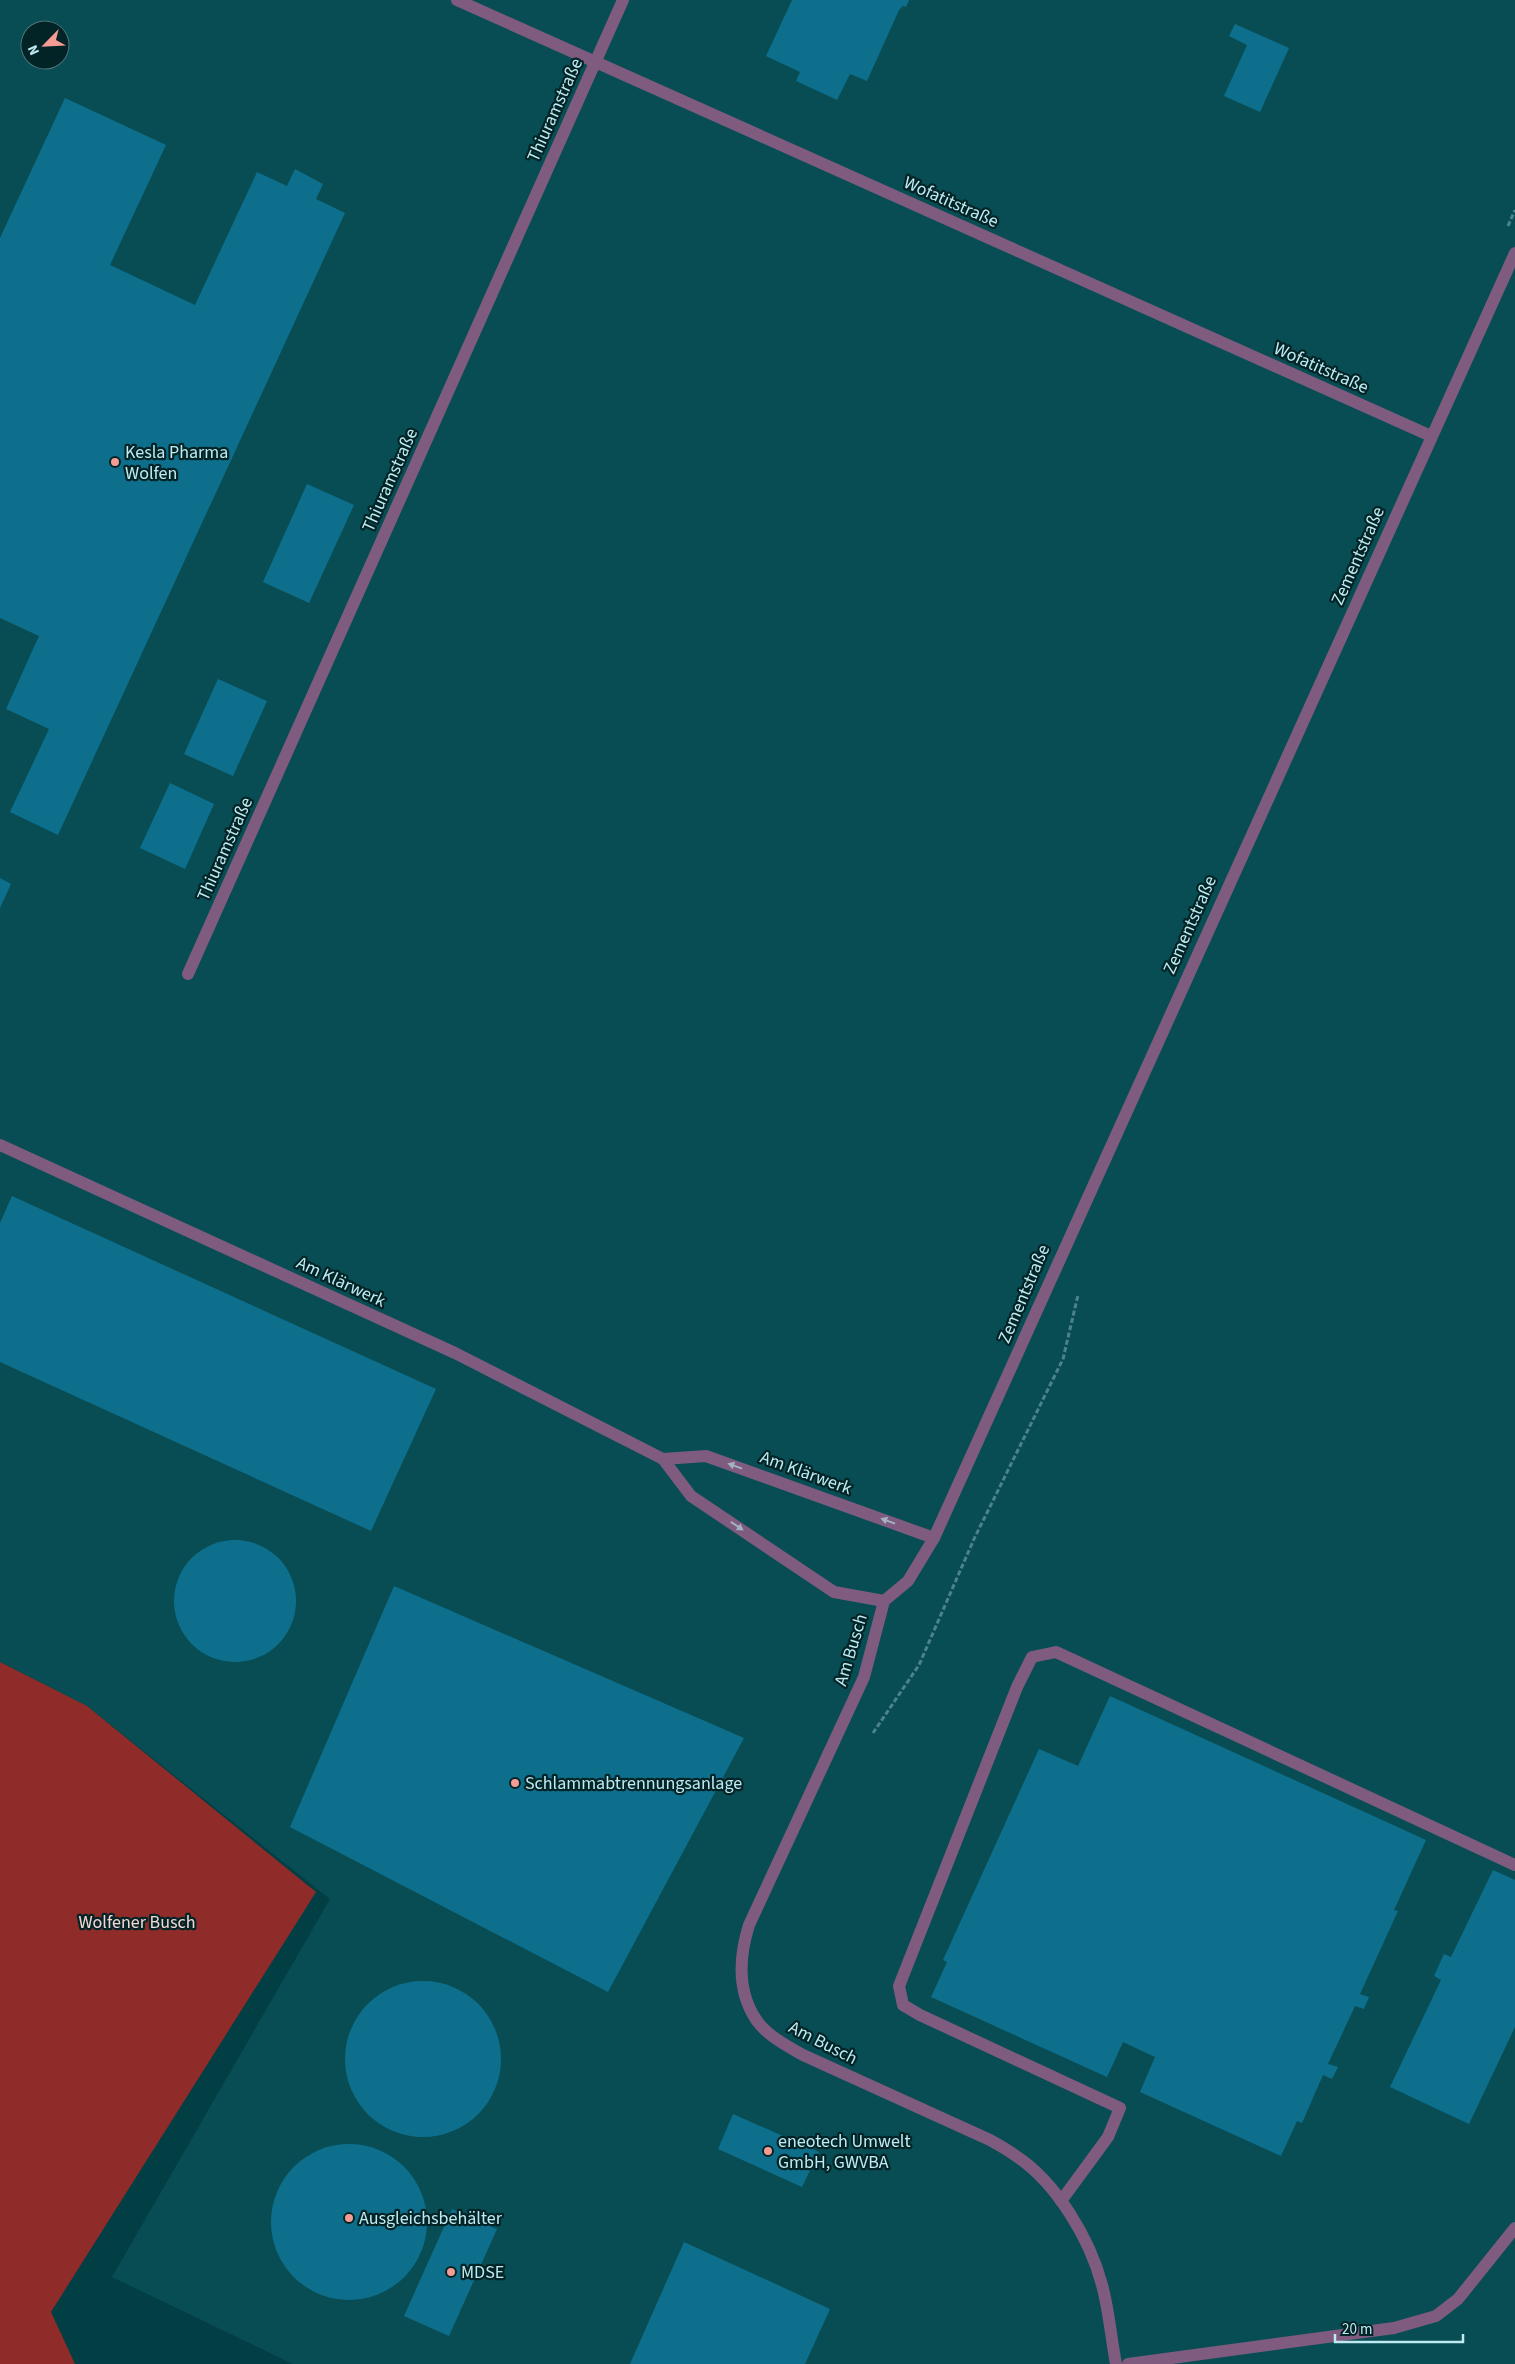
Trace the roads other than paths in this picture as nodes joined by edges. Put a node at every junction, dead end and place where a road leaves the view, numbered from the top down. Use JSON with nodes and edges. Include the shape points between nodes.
{"nodes":[{"id":1,"x":457,"y":0,"type":"edge"},
{"id":2,"x":623,"y":0,"type":"edge"},
{"id":3,"x":596,"y":63,"type":"junction"},
{"id":4,"x":1515,"y":253,"type":"edge"},
{"id":5,"x":1431,"y":436,"type":"junction"},
{"id":6,"x":188,"y":974,"type":"dead end"},
{"id":7,"x":0,"y":1145,"type":"edge"},
{"id":8,"x":663,"y":1459,"type":"junction"},
{"id":9,"x":934,"y":1538,"type":"junction"},
{"id":10,"x":884,"y":1600,"type":"junction"},
{"id":11,"x":1515,"y":1864,"type":"edge"},
{"id":12,"x":1061,"y":2201,"type":"junction"},
{"id":13,"x":1515,"y":2228,"type":"edge"},
{"id":14,"x":1116,"y":2364,"type":"edge"},
{"id":15,"x":1128,"y":2364,"type":"edge"}],
"edges":[{"from":1,"to":3,"type":"street","name":"Wofatitstraße"},
{"from":2,"to":3,"type":"street","name":"Thiuramstraße"},
{"from":3,"to":5,"type":"street","name":"Wofatitstraße"},
{"from":3,"to":6,"type":"street","name":"Thiuramstraße"},
{"from":4,"to":5,"type":"street","name":"Zementstraße"},
{"from":5,"to":9,"type":"street","name":"Zementstraße"},
{"from":7,"to":8,"type":"street","name":"Am Klärwerk","via":[[455,1353]]},
{"from":9,"to":8,"type":"street","name":"Am Klärwerk","one_way":true,"via":[[706,1456]]},
{"from":8,"to":10,"type":"street","name":"Am Klärwerk","one_way":true,"via":[[691,1496],[834,1592]]},
{"from":9,"to":10,"type":"street","name":"Zementstraße","via":[[908,1581]]},
{"from":10,"to":12,"type":"street","name":"Am Busch","via":[[864,1677],[748,1925],[742,1945],[741,1973],[746,1997],[757,2021],[776,2039],[803,2056],[997,2144],[1018,2156]]},
{"from":11,"to":12,"type":"street","via":[[1056,1652],[1032,1657],[899,1986],[903,2005],[920,2015],[1120,2108],[1108,2137]]},
{"from":12,"to":14,"type":"street","name":"Am Busch","via":[[1091,2252],[1102,2285]]},
{"from":13,"to":15,"type":"street","via":[[1458,2299],[1436,2316],[1394,2328]]}]}
